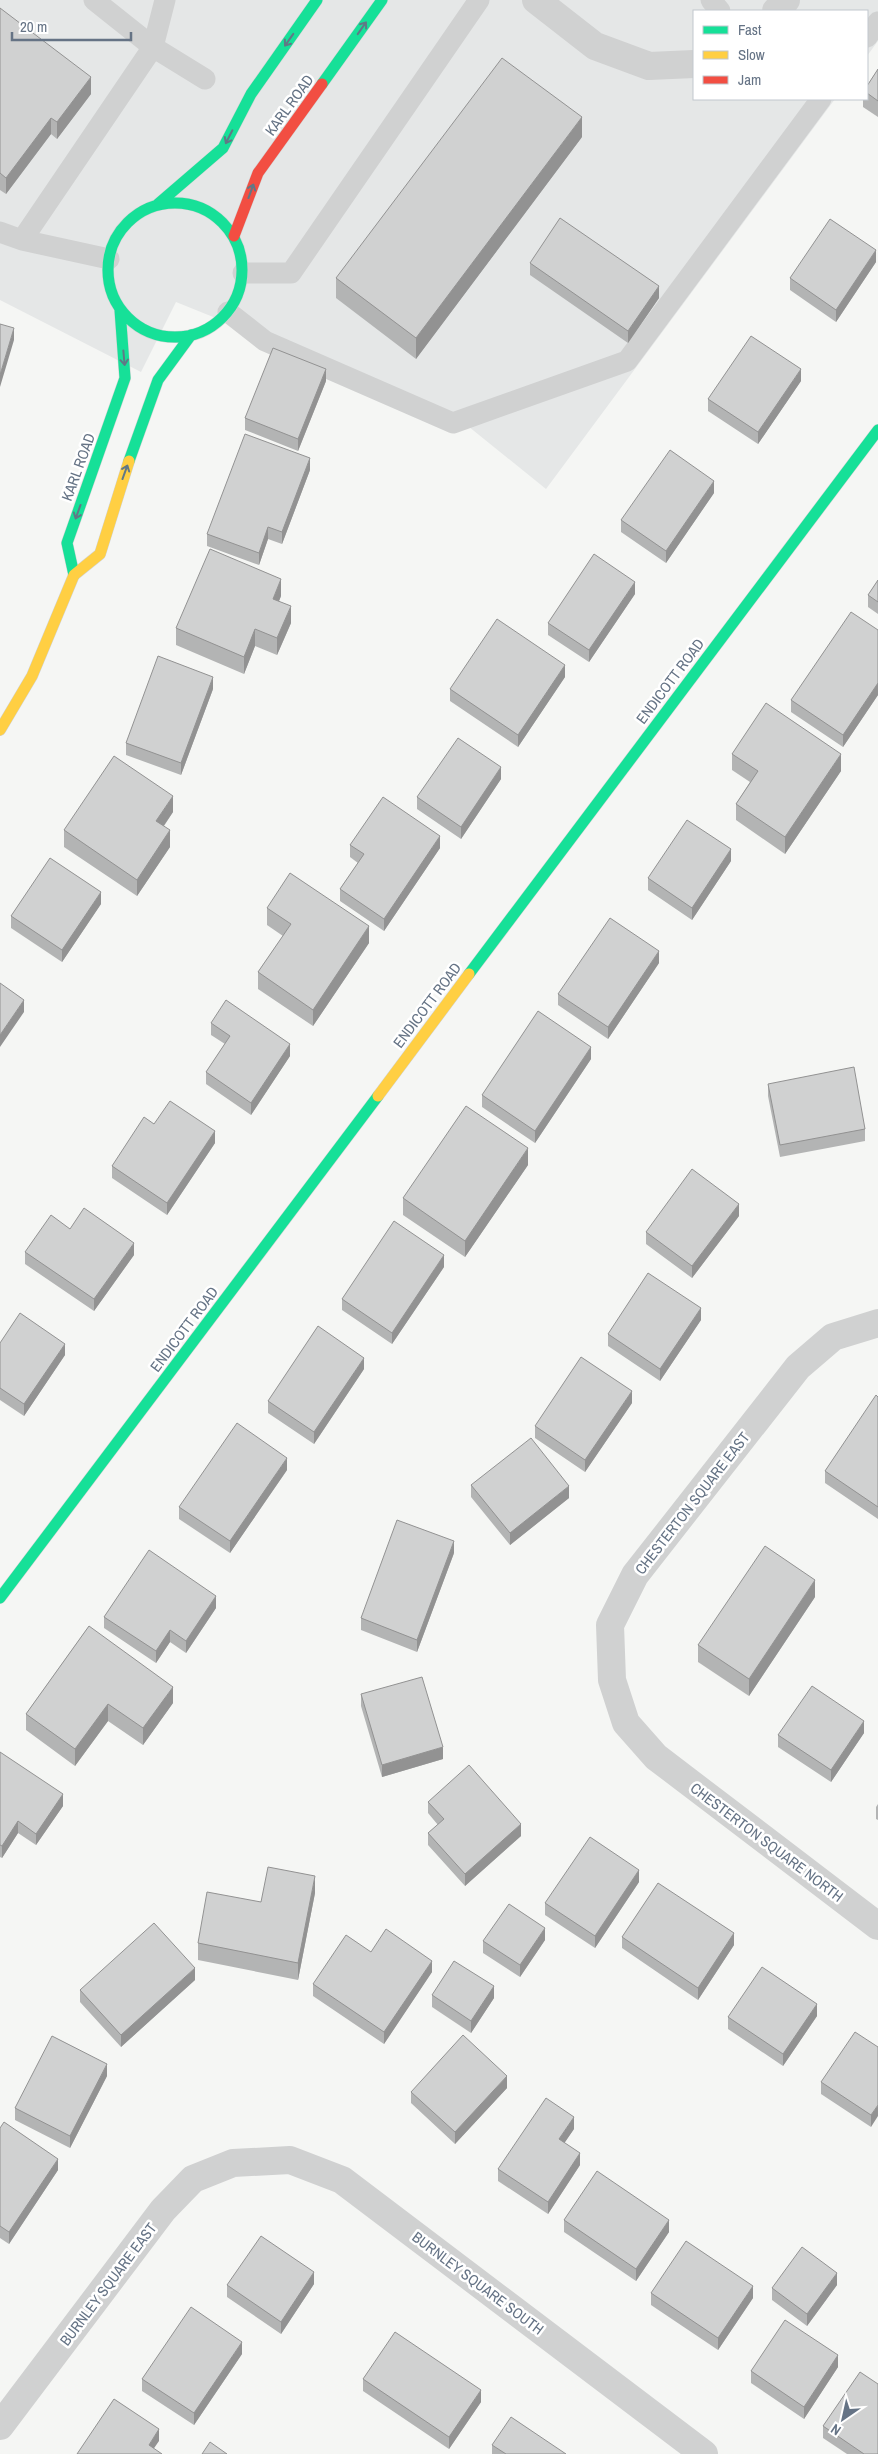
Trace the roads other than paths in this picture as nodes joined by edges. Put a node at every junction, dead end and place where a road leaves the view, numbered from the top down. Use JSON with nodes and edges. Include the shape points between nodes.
{"nodes":[{"id":1,"x":94,"y":0,"type":"edge"},
{"id":2,"x":165,"y":0,"type":"edge"},
{"id":3,"x":317,"y":0,"type":"edge"},
{"id":4,"x":382,"y":0,"type":"edge"},
{"id":5,"x":479,"y":0,"type":"edge"},
{"id":6,"x":536,"y":0,"type":"edge"},
{"id":7,"x":711,"y":0,"type":"edge"},
{"id":8,"x":786,"y":0,"type":"edge"},
{"id":9,"x":719,"y":10,"type":"edge"},
{"id":10,"x":777,"y":10,"type":"edge"},
{"id":11,"x":878,"y":22,"type":"edge"},
{"id":12,"x":868,"y":36,"type":"edge"},
{"id":13,"x":153,"y":47,"type":"junction"},
{"id":14,"x":693,"y":64,"type":"edge"},
{"id":15,"x":204,"y":79,"type":"dead end"},
{"id":16,"x":817,"y":101,"type":"edge"},
{"id":17,"x":158,"y":204,"type":"junction"},
{"id":18,"x":0,"y":232,"type":"edge"},
{"id":19,"x":234,"y":236,"type":"junction"},
{"id":20,"x":22,"y":240,"type":"junction"},
{"id":21,"x":109,"y":259,"type":"junction"},
{"id":22,"x":243,"y":273,"type":"junction"},
{"id":23,"x":120,"y":310,"type":"junction"},
{"id":24,"x":228,"y":312,"type":"junction"},
{"id":25,"x":191,"y":335,"type":"junction"},
{"id":26,"x":878,"y":430,"type":"edge"},
{"id":27,"x":74,"y":575,"type":"junction"},
{"id":28,"x":0,"y":730,"type":"edge"},
{"id":29,"x":877,"y":1323,"type":"edge"},
{"id":30,"x":0,"y":1598,"type":"edge"},
{"id":31,"x":656,"y":1758,"type":"joint"},
{"id":32,"x":878,"y":1926,"type":"edge"},
{"id":33,"x":234,"y":2163,"type":"joint"},
{"id":34,"x":0,"y":2426,"type":"edge"},
{"id":35,"x":704,"y":2454,"type":"edge"}],
"edges":[{"from":1,"to":13,"type":"lane"},
{"from":2,"to":13,"type":"lane"},
{"from":3,"to":17,"type":"street","one_way":true,"via":[[251,94],[223,148]]},
{"from":19,"to":4,"type":"street","name":"KARL ROAD","one_way":true,"via":[[258,173]]},
{"from":5,"to":22,"type":"lane","via":[[291,273]]},
{"from":6,"to":14,"type":"street","via":[[595,46],[649,66]]},
{"from":7,"to":9,"type":"lane"},
{"from":8,"to":10,"type":"street"},
{"from":11,"to":12,"type":"lane"},
{"from":13,"to":15,"type":"lane"},
{"from":13,"to":20,"type":"lane"},
{"from":16,"to":24,"type":"lane","via":[[627,361],[453,423],[265,341]]},
{"from":17,"to":19,"type":"street","via":[[180,202],[202,207],[220,219]]},
{"from":17,"to":21,"type":"street","via":[[138,213],[122,228],[111,246]]},
{"from":18,"to":20,"type":"lane"},
{"from":19,"to":22,"type":"street","via":[[242,256]]},
{"from":20,"to":21,"type":"lane"},
{"from":21,"to":23,"type":"street","via":[[110,290]]},
{"from":22,"to":24,"type":"street","via":[[236,302]]},
{"from":23,"to":25,"type":"street","via":[[136,325],[156,336],[179,338]]},
{"from":23,"to":27,"type":"street","name":"KARL ROAD","one_way":true,"via":[[126,378],[67,543]]},
{"from":24,"to":25,"type":"street","via":[[202,333]]},
{"from":27,"to":25,"type":"street","one_way":true,"via":[[100,554],[121,483],[158,380]]},
{"from":26,"to":30,"type":"street","name":"ENDICOTT ROAD"},
{"from":27,"to":28,"type":"street","via":[[32,676]]},
{"from":29,"to":31,"type":"street","name":"CHESTERTON SQUARE EAST","via":[[833,1337],[798,1367],[635,1575],[610,1624],[612,1680],[626,1723]]},
{"from":31,"to":32,"type":"street","name":"CHESTERTON SQUARE NORTH"},
{"from":33,"to":34,"type":"street","name":"BURNLEY SQUARE EAST","via":[[193,2179],[163,2210]]},
{"from":33,"to":35,"type":"street","name":"BURNLEY SQUARE SOUTH","via":[[290,2160],[342,2180]]}]}
